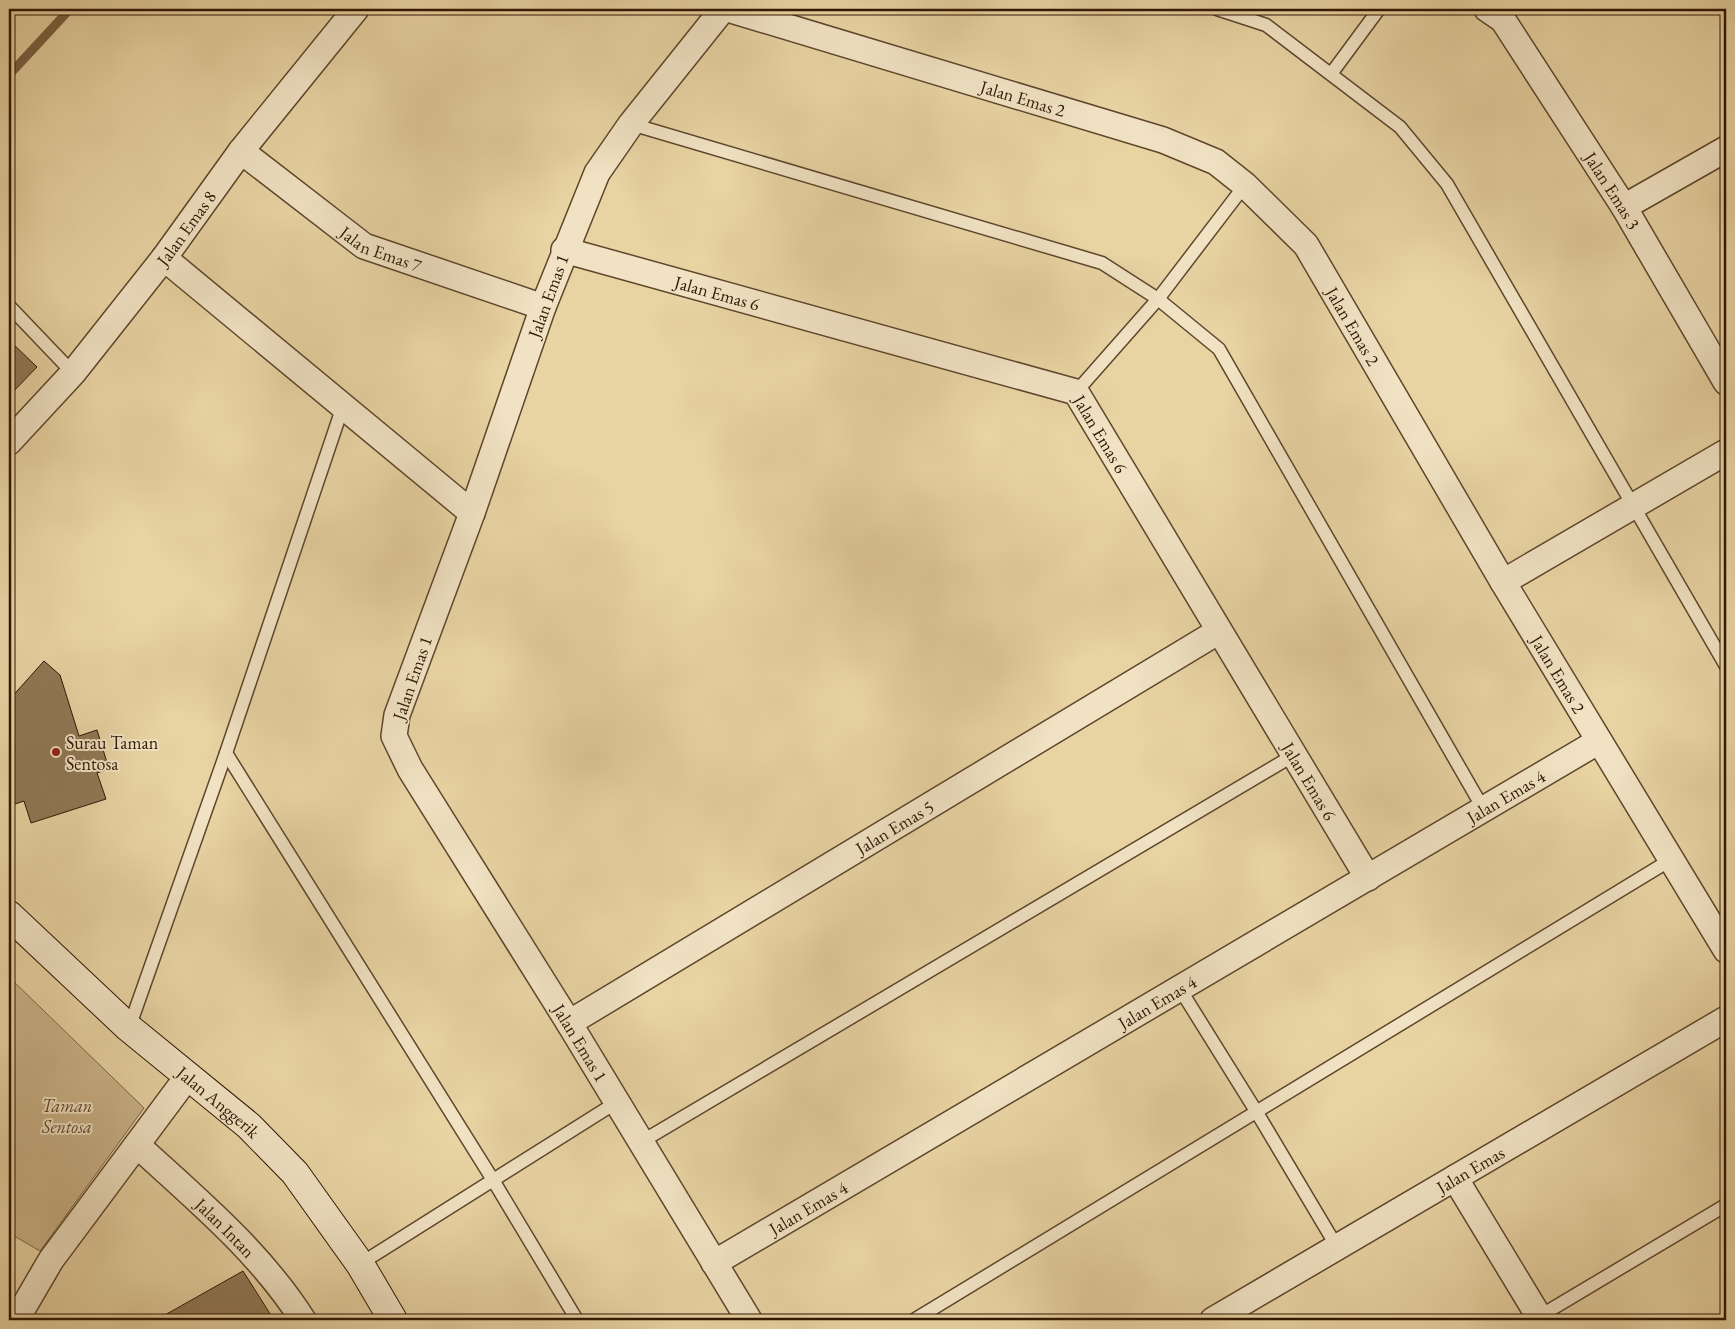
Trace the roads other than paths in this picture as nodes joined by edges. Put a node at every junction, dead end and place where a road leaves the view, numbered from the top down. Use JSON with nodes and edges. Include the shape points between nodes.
{"nodes":[{"id":1,"x":356,"y":9,"type":"edge"},
{"id":2,"x":723,"y":9,"type":"edge"},
{"id":3,"x":728,"y":9,"type":"edge"},
{"id":4,"x":1217,"y":9,"type":"edge"},
{"id":5,"x":1379,"y":9,"type":"edge"},
{"id":6,"x":1502,"y":12,"type":"edge"},
{"id":7,"x":1331,"y":74,"type":"junction"},
{"id":8,"x":632,"y":124,"type":"junction"},
{"id":9,"x":1726,"y":149,"type":"edge"},
{"id":10,"x":241,"y":151,"type":"junction"},
{"id":11,"x":1246,"y":185,"type":"junction"},
{"id":12,"x":1624,"y":207,"type":"junction"},
{"id":13,"x":564,"y":250,"type":"junction"},
{"id":14,"x":164,"y":258,"type":"junction"},
{"id":15,"x":1158,"y":299,"type":"junction"},
{"id":16,"x":9,"y":306,"type":"edge"},
{"id":17,"x":543,"y":308,"type":"junction"},
{"id":18,"x":73,"y":373,"type":"junction"},
{"id":19,"x":1726,"y":382,"type":"edge"},
{"id":20,"x":1076,"y":392,"type":"junction"},
{"id":21,"x":343,"y":406,"type":"junction"},
{"id":22,"x":9,"y":442,"type":"edge"},
{"id":23,"x":1726,"y":452,"type":"edge"},
{"id":24,"x":1632,"y":506,"type":"junction"},
{"id":25,"x":472,"y":513,"type":"junction"},
{"id":26,"x":1503,"y":582,"type":"junction"},
{"id":27,"x":1220,"y":631,"type":"junction"},
{"id":28,"x":1726,"y":666,"type":"edge"},
{"id":29,"x":1599,"y":741,"type":"junction"},
{"id":30,"x":226,"y":753,"type":"junction"},
{"id":31,"x":1294,"y":755,"type":"junction"},
{"id":32,"x":1484,"y":810,"type":"junction"},
{"id":33,"x":1672,"y":859,"type":"junction"},
{"id":34,"x":1368,"y":878,"type":"junction"},
{"id":35,"x":9,"y":915,"type":"edge"},
{"id":36,"x":1726,"y":950,"type":"edge"},
{"id":37,"x":1180,"y":988,"type":"junction"},
{"id":38,"x":1726,"y":1019,"type":"edge"},
{"id":39,"x":569,"y":1023,"type":"junction"},
{"id":40,"x":129,"y":1028,"type":"junction"},
{"id":41,"x":188,"y":1076,"type":"junction"},
{"id":42,"x":616,"y":1102,"type":"junction"},
{"id":43,"x":1256,"y":1111,"type":"junction"},
{"id":44,"x":641,"y":1142,"type":"junction"},
{"id":45,"x":137,"y":1145,"type":"junction"},
{"id":46,"x":1455,"y":1178,"type":"junction"},
{"id":47,"x":493,"y":1180,"type":"junction"},
{"id":48,"x":1726,"y":1206,"type":"edge"},
{"id":49,"x":1337,"y":1248,"type":"junction"},
{"id":50,"x":714,"y":1263,"type":"junction"},
{"id":51,"x":360,"y":1264,"type":"junction"},
{"id":52,"x":1538,"y":1319,"type":"edge"},
{"id":53,"x":16,"y":1320,"type":"edge"},
{"id":54,"x":303,"y":1320,"type":"edge"},
{"id":55,"x":393,"y":1320,"type":"edge"},
{"id":56,"x":577,"y":1320,"type":"edge"},
{"id":57,"x":749,"y":1320,"type":"edge"},
{"id":58,"x":914,"y":1320,"type":"edge"},
{"id":59,"x":1213,"y":1320,"type":"edge"}],
"edges":[{"from":1,"to":10,"type":"street","name":"Jalan Emas 8"},
{"from":2,"to":8,"type":"street","name":"Jalan Emas 1"},
{"from":3,"to":11,"type":"street","name":"Jalan Emas 2","via":[[1163,140],[1216,162]]},
{"from":4,"to":7,"type":"lane","via":[[1266,25]]},
{"from":5,"to":7,"type":"lane"},
{"from":6,"to":12,"type":"street","name":"Jalan Emas 3"},
{"from":7,"to":24,"type":"lane","via":[[1400,127],[1447,184]]},
{"from":8,"to":13,"type":"street","name":"Jalan Emas 1","via":[[597,173]]},
{"from":8,"to":15,"type":"lane","via":[[1102,264]]},
{"from":9,"to":12,"type":"street"},
{"from":10,"to":14,"type":"street","name":"Jalan Emas 8"},
{"from":10,"to":17,"type":"street","name":"Jalan Emas 7","via":[[364,246]]},
{"from":11,"to":15,"type":"lane"},
{"from":11,"to":26,"type":"street","name":"Jalan Emas 2","via":[[1306,245]]},
{"from":12,"to":19,"type":"street","name":"Jalan Emas 3"},
{"from":13,"to":17,"type":"street","name":"Jalan Emas 1"},
{"from":13,"to":20,"type":"street","name":"Jalan Emas 6"},
{"from":14,"to":18,"type":"street","name":"Jalan Emas 8"},
{"from":14,"to":21,"type":"street"},
{"from":15,"to":20,"type":"lane"},
{"from":15,"to":32,"type":"lane","via":[[1219,349]]},
{"from":16,"to":18,"type":"lane"},
{"from":17,"to":25,"type":"street","name":"Jalan Emas 1"},
{"from":18,"to":22,"type":"street","name":"Jalan Emas 8"},
{"from":20,"to":27,"type":"street","name":"Jalan Emas 6"},
{"from":21,"to":25,"type":"street"},
{"from":21,"to":30,"type":"lane"},
{"from":23,"to":24,"type":"street"},
{"from":24,"to":26,"type":"street"},
{"from":24,"to":28,"type":"lane"},
{"from":25,"to":39,"type":"street","name":"Jalan Emas 1","via":[[397,715],[394,736],[410,769]]},
{"from":26,"to":29,"type":"street","name":"Jalan Emas 2"},
{"from":27,"to":31,"type":"street","name":"Jalan Emas 6"},
{"from":27,"to":39,"type":"street","name":"Jalan Emas 5"},
{"from":29,"to":32,"type":"street","name":"Jalan Emas 4"},
{"from":29,"to":33,"type":"street","name":"Jalan Emas 2"},
{"from":30,"to":40,"type":"lane"},
{"from":30,"to":47,"type":"lane"},
{"from":31,"to":34,"type":"street","name":"Jalan Emas 6"},
{"from":31,"to":44,"type":"lane"},
{"from":32,"to":34,"type":"street","name":"Jalan Emas 4"},
{"from":33,"to":36,"type":"street","name":"Jalan Emas 2"},
{"from":33,"to":43,"type":"lane"},
{"from":34,"to":37,"type":"street","name":"Jalan Emas 4"},
{"from":35,"to":40,"type":"street","name":"Jalan Anggerik"},
{"from":37,"to":43,"type":"lane"},
{"from":37,"to":50,"type":"street","name":"Jalan Emas 4"},
{"from":38,"to":46,"type":"street","name":"Jalan Emas"},
{"from":39,"to":42,"type":"street","name":"Jalan Emas 1"},
{"from":40,"to":41,"type":"street","name":"Jalan Anggerik"},
{"from":41,"to":45,"type":"street"},
{"from":41,"to":51,"type":"street","name":"Jalan Anggerik","via":[[249,1126],[295,1173]]},
{"from":42,"to":44,"type":"street","name":"Jalan Emas 1"},
{"from":42,"to":47,"type":"lane"},
{"from":43,"to":49,"type":"lane"},
{"from":43,"to":58,"type":"lane"},
{"from":44,"to":50,"type":"street","name":"Jalan Emas 1"},
{"from":45,"to":53,"type":"street","via":[[52,1260]]},
{"from":45,"to":54,"type":"street","name":"Jalan Intan","via":[[240,1240]]},
{"from":46,"to":49,"type":"street","name":"Jalan Emas"},
{"from":46,"to":52,"type":"street"},
{"from":47,"to":51,"type":"lane"},
{"from":47,"to":56,"type":"lane"},
{"from":48,"to":52,"type":"lane"},
{"from":49,"to":59,"type":"street","name":"Jalan Emas"},
{"from":50,"to":57,"type":"street","name":"Jalan Emas 1"},
{"from":51,"to":55,"type":"street","name":"Jalan Anggerik"}]}
